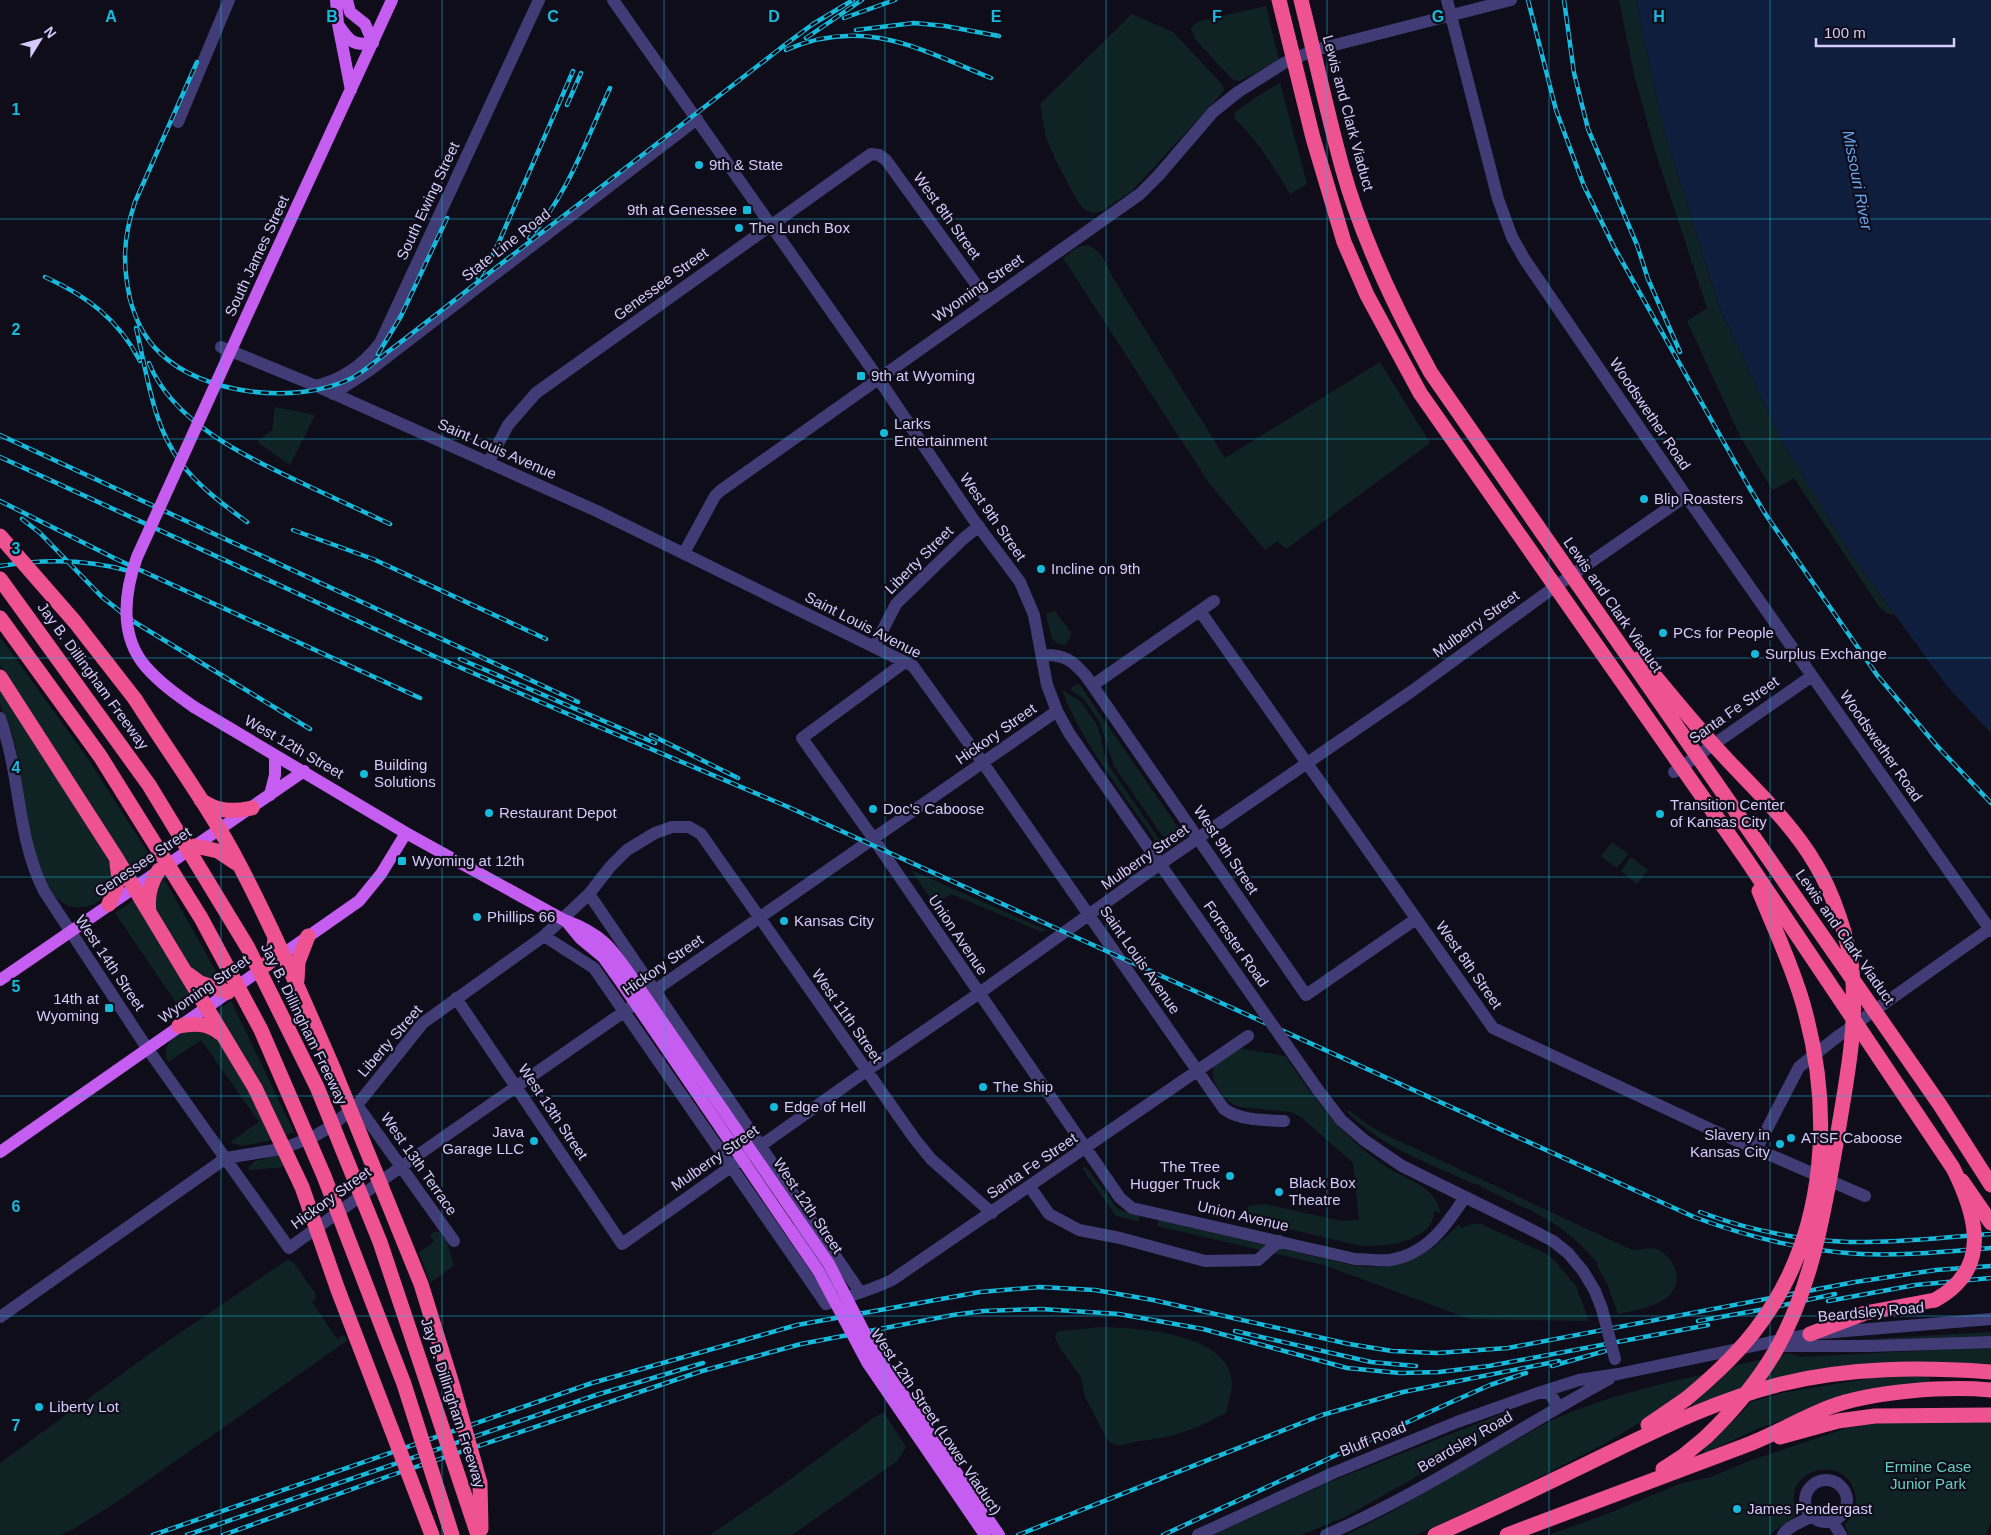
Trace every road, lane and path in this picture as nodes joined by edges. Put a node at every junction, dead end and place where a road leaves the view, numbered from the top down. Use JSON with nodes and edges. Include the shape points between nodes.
{"nodes":[{"id":1,"x":229,"y":0,"type":"edge"},
{"id":2,"x":336,"y":0,"type":"edge"},
{"id":3,"x":347,"y":0,"type":"edge"},
{"id":4,"x":392,"y":0,"type":"edge"},
{"id":5,"x":538,"y":0,"type":"edge"},
{"id":6,"x":613,"y":0,"type":"edge"},
{"id":7,"x":1279,"y":0,"type":"edge"},
{"id":8,"x":1301,"y":0,"type":"edge"},
{"id":9,"x":1447,"y":0,"type":"edge"},
{"id":10,"x":1511,"y":0,"type":"edge"},
{"id":11,"x":1451,"y":16,"type":"junction"},
{"id":12,"x":338,"y":24,"type":"junction"},
{"id":13,"x":373,"y":43,"type":"junction"},
{"id":14,"x":351,"y":90,"type":"junction"},
{"id":15,"x":697,"y":119,"type":"junction"},
{"id":16,"x":178,"y":122,"type":"dead end"},
{"id":17,"x":876,"y":154,"type":"joint"},
{"id":18,"x":771,"y":226,"type":"junction"},
{"id":19,"x":988,"y":301,"type":"junction"},
{"id":20,"x":220,"y":347,"type":"dead end"},
{"id":21,"x":878,"y":378,"type":"junction"},
{"id":22,"x":315,"y":386,"type":"junction"},
{"id":23,"x":333,"y":394,"type":"junction"},
{"id":24,"x":488,"y":463,"type":"junction"},
{"id":25,"x":1686,"y":496,"type":"junction"},
{"id":26,"x":151,"y":525,"type":"joint"},
{"id":27,"x":979,"y":526,"type":"junction"},
{"id":28,"x":0,"y":536,"type":"edge"},
{"id":29,"x":684,"y":553,"type":"junction"},
{"id":30,"x":0,"y":579,"type":"edge"},
{"id":31,"x":1579,"y":587,"type":"junction"},
{"id":32,"x":1214,"y":601,"type":"dead end"},
{"id":33,"x":1200,"y":611,"type":"junction"},
{"id":34,"x":0,"y":618,"type":"edge"},
{"id":35,"x":874,"y":647,"type":"junction"},
{"id":36,"x":1042,"y":655,"type":"junction"},
{"id":37,"x":905,"y":662,"type":"junction"},
{"id":38,"x":1812,"y":676,"type":"junction"},
{"id":39,"x":0,"y":677,"type":"edge"},
{"id":40,"x":1093,"y":685,"type":"junction"},
{"id":41,"x":1057,"y":711,"type":"junction"},
{"id":42,"x":0,"y":718,"type":"edge"},
{"id":43,"x":275,"y":755,"type":"junction"},
{"id":44,"x":983,"y":763,"type":"junction"},
{"id":45,"x":1306,"y":764,"type":"junction"},
{"id":46,"x":304,"y":771,"type":"junction"},
{"id":47,"x":1674,"y":772,"type":"dead end"},
{"id":48,"x":270,"y":795,"type":"junction"},
{"id":49,"x":198,"y":797,"type":"junction"},
{"id":50,"x":252,"y":808,"type":"junction"},
{"id":51,"x":689,"y":827,"type":"joint"},
{"id":52,"x":219,"y":830,"type":"junction"},
{"id":53,"x":406,"y":833,"type":"junction"},
{"id":54,"x":873,"y":838,"type":"junction"},
{"id":55,"x":1199,"y":839,"type":"junction"},
{"id":56,"x":195,"y":846,"type":"junction"},
{"id":57,"x":117,"y":859,"type":"junction"},
{"id":58,"x":1746,"y":860,"type":"junction"},
{"id":59,"x":240,"y":865,"type":"junction"},
{"id":60,"x":159,"y":870,"type":"junction"},
{"id":61,"x":133,"y":888,"type":"junction"},
{"id":62,"x":589,"y":894,"type":"junction"},
{"id":63,"x":109,"y":904,"type":"junction"},
{"id":64,"x":150,"y":914,"type":"junction"},
{"id":65,"x":1089,"y":915,"type":"junction"},
{"id":66,"x":760,"y":918,"type":"junction"},
{"id":67,"x":1416,"y":919,"type":"junction"},
{"id":68,"x":564,"y":920,"type":"junction"},
{"id":69,"x":1991,"y":930,"type":"edge"},
{"id":70,"x":69,"y":931,"type":"junction"},
{"id":71,"x":308,"y":936,"type":"junction"},
{"id":72,"x":544,"y":936,"type":"junction"},
{"id":73,"x":275,"y":938,"type":"junction"},
{"id":74,"x":283,"y":953,"type":"junction"},
{"id":75,"x":267,"y":964,"type":"junction"},
{"id":76,"x":185,"y":972,"type":"junction"},
{"id":77,"x":0,"y":980,"type":"edge"},
{"id":78,"x":628,"y":982,"type":"junction"},
{"id":79,"x":297,"y":984,"type":"junction"},
{"id":80,"x":656,"y":991,"type":"junction"},
{"id":81,"x":228,"y":992,"type":"junction"},
{"id":82,"x":978,"y":994,"type":"junction"},
{"id":83,"x":456,"y":998,"type":"junction"},
{"id":84,"x":640,"y":1001,"type":"junction"},
{"id":85,"x":206,"y":1008,"type":"junction"},
{"id":86,"x":624,"y":1012,"type":"junction"},
{"id":87,"x":180,"y":1026,"type":"junction"},
{"id":88,"x":223,"y":1036,"type":"junction"},
{"id":89,"x":1248,"y":1036,"type":"dead end"},
{"id":90,"x":147,"y":1048,"type":"junction"},
{"id":91,"x":866,"y":1071,"type":"junction"},
{"id":92,"x":1197,"y":1072,"type":"junction"},
{"id":93,"x":516,"y":1086,"type":"junction"},
{"id":94,"x":358,"y":1106,"type":"junction"},
{"id":95,"x":1284,"y":1121,"type":"dead end"},
{"id":96,"x":760,"y":1146,"type":"junction"},
{"id":97,"x":1086,"y":1149,"type":"junction"},
{"id":98,"x":1756,"y":1150,"type":"junction"},
{"id":99,"x":0,"y":1152,"type":"edge"},
{"id":100,"x":226,"y":1158,"type":"junction"},
{"id":101,"x":402,"y":1166,"type":"junction"},
{"id":102,"x":731,"y":1167,"type":"junction"},
{"id":103,"x":1953,"y":1168,"type":"junction"},
{"id":104,"x":1991,"y":1185,"type":"edge"},
{"id":105,"x":1030,"y":1187,"type":"junction"},
{"id":106,"x":1865,"y":1196,"type":"dead end"},
{"id":107,"x":1465,"y":1197,"type":"junction"},
{"id":108,"x":992,"y":1213,"type":"junction"},
{"id":109,"x":1991,"y":1223,"type":"edge"},
{"id":110,"x":454,"y":1241,"type":"dead end"},
{"id":111,"x":1279,"y":1241,"type":"junction"},
{"id":112,"x":622,"y":1244,"type":"joint"},
{"id":113,"x":290,"y":1248,"type":"joint"},
{"id":114,"x":860,"y":1292,"type":"junction"},
{"id":115,"x":0,"y":1318,"type":"edge"},
{"id":116,"x":1991,"y":1319,"type":"edge"},
{"id":117,"x":1810,"y":1334,"type":"junction"},
{"id":118,"x":1991,"y":1342,"type":"edge"},
{"id":119,"x":1756,"y":1345,"type":"junction"},
{"id":120,"x":1991,"y":1372,"type":"edge"},
{"id":121,"x":1618,"y":1374,"type":"junction"},
{"id":122,"x":1991,"y":1390,"type":"edge"},
{"id":123,"x":1538,"y":1393,"type":"junction"},
{"id":124,"x":1559,"y":1407,"type":"junction"},
{"id":125,"x":1991,"y":1415,"type":"edge"},
{"id":126,"x":1747,"y":1445,"type":"junction"},
{"id":127,"x":1586,"y":1464,"type":"junction"},
{"id":128,"x":1617,"y":1493,"type":"junction"},
{"id":129,"x":1806,"y":1520,"type":"junction"},
{"id":130,"x":1832,"y":1521,"type":"junction"},
{"id":131,"x":432,"y":1535,"type":"edge"},
{"id":132,"x":452,"y":1535,"type":"edge"},
{"id":133,"x":479,"y":1535,"type":"edge"},
{"id":134,"x":985,"y":1535,"type":"edge"},
{"id":135,"x":992,"y":1535,"type":"edge"},
{"id":136,"x":999,"y":1535,"type":"edge"},
{"id":137,"x":1198,"y":1535,"type":"edge"},
{"id":138,"x":1326,"y":1535,"type":"edge"},
{"id":139,"x":1435,"y":1535,"type":"edge"},
{"id":140,"x":1507,"y":1535,"type":"edge"},
{"id":141,"x":1783,"y":1535,"type":"edge"},
{"id":142,"x":1792,"y":1535,"type":"edge"},
{"id":143,"x":1841,"y":1535,"type":"edge"}],
"edges":[{"from":1,"to":16,"type":"street"},
{"from":2,"to":12,"type":"main road"},
{"from":3,"to":13,"type":"main road","via":[[350,12],[365,24]]},
{"from":4,"to":13,"type":"main road","name":"South James Street"},
{"from":5,"to":22,"type":"street","name":"South Ewing Street","via":[[380,343],[368,358],[341,378]]},
{"from":6,"to":15,"type":"street","name":"West 9th Street"},
{"from":7,"to":58,"type":"highway","bridge":true,"via":[[1313,138],[1344,242],[1398,355],[1420,393]]},
{"from":8,"to":31,"type":"highway","name":"Lewis and Clark Viaduct","bridge":true,"via":[[1342,168],[1387,289],[1431,373]]},
{"from":9,"to":11,"type":"street","name":"Woodswether Road"},
{"from":10,"to":11,"type":"street"},
{"from":11,"to":19,"type":"street","name":"Wyoming Street","via":[[1315,50],[1284,63],[1214,112],[1140,194]]},
{"from":11,"to":25,"type":"street","name":"Woodswether Road","via":[[1493,184],[1512,237]]},
{"from":12,"to":13,"type":"main road","via":[[352,42],[360,45]]},
{"from":12,"to":14,"type":"main road"},
{"from":13,"to":14,"type":"main road","name":"South James Street"},
{"from":14,"to":26,"type":"main road","name":"South James Street","bridge":true},
{"from":15,"to":18,"type":"street","name":"West 9th Street"},
{"from":15,"to":23,"type":"street","name":"State Line Road","via":[[370,370]]},
{"from":17,"to":18,"type":"street","name":"Genessee Street","via":[[865,157]]},
{"from":17,"to":19,"type":"street","name":"West 8th Street","via":[[886,160]]},
{"from":18,"to":21,"type":"street","name":"West 9th Street"},
{"from":18,"to":24,"type":"street","name":"Genessee Street","via":[[536,393],[508,425]]},
{"from":19,"to":21,"type":"street","name":"Wyoming Street"},
{"from":20,"to":22,"type":"street","name":"Saint Louis Avenue"},
{"from":21,"to":27,"type":"street","name":"West 9th Street"},
{"from":21,"to":29,"type":"street","name":"Wyoming Street","via":[[714,496]]},
{"from":22,"to":23,"type":"street","name":"Saint Louis Avenue"},
{"from":23,"to":24,"type":"street","name":"Saint Louis Avenue"},
{"from":24,"to":29,"type":"street","name":"Saint Louis Avenue"},
{"from":25,"to":38,"type":"street","name":"Woodswether Road"},
{"from":25,"to":45,"type":"street","name":"Mulberry Street"},
{"from":26,"to":43,"type":"main road","name":"West 12th Street","bridge":true,"via":[[129,579],[125,602],[130,641],[145,666],[168,688]]},
{"from":27,"to":35,"type":"street","name":"Liberty Street","via":[[955,545],[896,604]]},
{"from":27,"to":36,"type":"street","name":"West 9th Street","via":[[1028,598]]},
{"from":28,"to":49,"type":"highway","bridge":true,"via":[[75,622],[135,699]]},
{"from":29,"to":35,"type":"street","name":"Saint Louis Avenue"},
{"from":30,"to":133,"type":"highway","name":"Jay B. Dillingham Freeway","bridge":true,"via":[[149,786],[248,948],[317,1087],[380,1242]]},
{"from":31,"to":104,"type":"highway","name":"Lewis and Clark Viaduct","bridge":true,"via":[[1940,1105]]},
{"from":31,"to":128,"type":"highway","bridge":true,"via":[[1701,731],[1780,815],[1817,866],[1842,925],[1852,967],[1855,1012],[1849,1069],[1822,1220],[1810,1271],[1786,1330],[1763,1371],[1736,1406],[1706,1436],[1668,1466]]},
{"from":32,"to":33,"type":"street"},
{"from":33,"to":40,"type":"street"},
{"from":33,"to":45,"type":"street","name":"West 8th Street"},
{"from":34,"to":132,"type":"highway","bridge":true,"via":[[100,756],[201,918],[261,1030],[324,1176],[404,1384]]},
{"from":35,"to":37,"type":"street","name":"Saint Louis Avenue"},
{"from":36,"to":40,"type":"street","name":"West 9th Street","via":[[1058,654]]},
{"from":36,"to":41,"type":"street","name":"Forrester Road","via":[[1047,685]]},
{"from":37,"to":44,"type":"street","name":"Saint Louis Avenue","via":[[917,669]]},
{"from":37,"to":54,"type":"street","name":"Union Avenue","via":[[802,738]]},
{"from":38,"to":47,"type":"street","name":"Santa Fe Street"},
{"from":38,"to":69,"type":"street","name":"Woodswether Road"},
{"from":39,"to":57,"type":"highway"},
{"from":40,"to":55,"type":"street","name":"West 9th Street"},
{"from":41,"to":44,"type":"street","name":"Hickory Street"},
{"from":41,"to":107,"type":"street","name":"Forrester Road","bridge":true,"via":[[1146,844],[1341,1120],[1402,1166]]},
{"from":42,"to":70,"type":"street","name":"West 14th Street","via":[[8,741],[24,839],[35,873]]},
{"from":43,"to":46,"type":"main road","name":"West 12th Street"},
{"from":43,"to":48,"type":"main road"},
{"from":44,"to":54,"type":"street","name":"Hickory Street"},
{"from":44,"to":65,"type":"street","name":"Saint Louis Avenue"},
{"from":45,"to":55,"type":"street","name":"Mulberry Street"},
{"from":45,"to":67,"type":"street","name":"West 8th Street"},
{"from":46,"to":48,"type":"main road","name":"Genessee Street"},
{"from":46,"to":53,"type":"main road","name":"West 12th Street"},
{"from":48,"to":50,"type":"main road","name":"Genessee Street"},
{"from":49,"to":50,"type":"highway","via":[[223,811]]},
{"from":49,"to":52,"type":"highway"},
{"from":50,"to":52,"type":"main road","name":"Genessee Street"},
{"from":51,"to":62,"type":"street","name":"Liberty Street","via":[[672,827],[627,850]]},
{"from":51,"to":66,"type":"street","name":"West 11th Street","via":[[701,834]]},
{"from":52,"to":56,"type":"main road","name":"Genessee Street"},
{"from":52,"to":59,"type":"highway"},
{"from":53,"to":68,"type":"main road","name":"West 12th Street"},
{"from":53,"to":71,"type":"main road","name":"Wyoming Street","via":[[360,901]]},
{"from":54,"to":66,"type":"street","name":"Hickory Street"},
{"from":54,"to":82,"type":"street","name":"Union Avenue"},
{"from":55,"to":65,"type":"street","name":"Mulberry Street"},
{"from":55,"to":67,"type":"street","name":"West 9th Street","via":[[1306,995]]},
{"from":56,"to":59,"type":"highway","via":[[218,852]]},
{"from":56,"to":60,"type":"main road","name":"Genessee Street"},
{"from":57,"to":61,"type":"highway"},
{"from":57,"to":63,"type":"highway","via":[[119,879]]},
{"from":58,"to":103,"type":"highway","bridge":true},
{"from":58,"to":127,"type":"highway","bridge":true,"via":[[1803,1003],[1817,1065],[1821,1130],[1814,1201],[1807,1230],[1781,1290],[1762,1321],[1733,1356],[1686,1399]]},
{"from":59,"to":73,"type":"highway"},
{"from":60,"to":61,"type":"main road","name":"Genessee Street"},
{"from":60,"to":64,"type":"highway","via":[[148,893]]},
{"from":61,"to":63,"type":"main road","name":"Genessee Street"},
{"from":61,"to":64,"type":"highway"},
{"from":62,"to":68,"type":"street","name":"Liberty Street"},
{"from":62,"to":80,"type":"street","name":"West 12th Street"},
{"from":63,"to":70,"type":"main road","name":"Genessee Street"},
{"from":64,"to":76,"type":"highway"},
{"from":65,"to":82,"type":"street","name":"Mulberry Street"},
{"from":65,"to":92,"type":"street","name":"Saint Louis Avenue"},
{"from":66,"to":80,"type":"street","name":"Hickory Street"},
{"from":66,"to":91,"type":"street","name":"West 11th Street"},
{"from":67,"to":98,"type":"street","name":"West 8th Street","via":[[1493,1028]]},
{"from":68,"to":72,"type":"street","name":"Liberty Street"},
{"from":68,"to":78,"type":"main road","name":"West 12th Street"},
{"from":69,"to":98,"type":"street","via":[[1799,1067]]},
{"from":70,"to":77,"type":"main road","name":"Genessee Street"},
{"from":70,"to":90,"type":"street","name":"West 14th Street"},
{"from":71,"to":74,"type":"main road","name":"Wyoming Street"},
{"from":71,"to":79,"type":"highway","via":[[298,962]]},
{"from":72,"to":83,"type":"street","name":"Liberty Street"},
{"from":72,"to":86,"type":"street","via":[[594,968]]},
{"from":73,"to":74,"type":"highway"},
{"from":73,"to":75,"type":"highway","via":[[273,956]]},
{"from":74,"to":75,"type":"main road","name":"Wyoming Street"},
{"from":74,"to":79,"type":"highway"},
{"from":75,"to":81,"type":"main road","name":"Wyoming Street"},
{"from":76,"to":81,"type":"highway","via":[[200,982]]},
{"from":76,"to":85,"type":"highway"},
{"from":78,"to":134,"type":"main road","name":"West 12th Street","bridge":true,"via":[[819,1272],[867,1362]]},
{"from":78,"to":136,"type":"main road","name":"West 12th Street","bridge":true,"via":[[829,1264],[880,1361]]},
{"from":79,"to":133,"type":"highway","bridge":true,"via":[[421,1284],[480,1483]]},
{"from":80,"to":84,"type":"street","name":"Hickory Street"},
{"from":80,"to":96,"type":"street","name":"West 12th Street"},
{"from":81,"to":85,"type":"main road","name":"Wyoming Street"},
{"from":82,"to":91,"type":"street","name":"Mulberry Street"},
{"from":82,"to":97,"type":"street","name":"Union Avenue"},
{"from":83,"to":93,"type":"street","name":"West 13th Street"},
{"from":83,"to":94,"type":"street","name":"Liberty Street","via":[[423,1023]]},
{"from":84,"to":86,"type":"street","name":"Hickory Street"},
{"from":84,"to":135,"type":"street","name":"West 12th Street (Lower Viaduct)","bridge":true,"via":[[824,1268],[871,1360]]},
{"from":85,"to":87,"type":"main road","name":"Wyoming Street"},
{"from":85,"to":88,"type":"highway"},
{"from":86,"to":93,"type":"street","name":"Hickory Street"},
{"from":86,"to":102,"type":"street"},
{"from":87,"to":88,"type":"highway","via":[[203,1024],[215,1028]]},
{"from":87,"to":90,"type":"main road","name":"Wyoming Street"},
{"from":88,"to":131,"type":"highway","bridge":true,"via":[[254,1088],[302,1188]]},
{"from":89,"to":92,"type":"street","name":"Santa Fe Street"},
{"from":90,"to":99,"type":"main road","name":"Wyoming Street"},
{"from":90,"to":100,"type":"street","name":"West 14th Street"},
{"from":91,"to":96,"type":"street","name":"Mulberry Street"},
{"from":91,"to":108,"type":"street","name":"West 11th Street","via":[[932,1159]]},
{"from":92,"to":95,"type":"street","name":"Saint Louis Avenue","via":[[1231,1114]]},
{"from":92,"to":97,"type":"street","name":"Santa Fe Street"},
{"from":93,"to":101,"type":"street","name":"Hickory Street"},
{"from":93,"to":112,"type":"street","name":"West 13th Street"},
{"from":94,"to":100,"type":"street","name":"Liberty Street","via":[[330,1127],[305,1140],[280,1149]]},
{"from":94,"to":101,"type":"street","name":"West 13th Terrace"},
{"from":96,"to":102,"type":"street","name":"Mulberry Street"},
{"from":96,"to":114,"type":"street","name":"West 12th Street"},
{"from":97,"to":105,"type":"street","name":"Santa Fe Street"},
{"from":97,"to":111,"type":"street","name":"Union Avenue","via":[[1120,1198],[1132,1208]]},
{"from":98,"to":106,"type":"street","name":"West 8th Street"},
{"from":100,"to":113,"type":"street","name":"West 14th Street"},
{"from":100,"to":115,"type":"street","name":"Liberty Street"},
{"from":101,"to":110,"type":"street","name":"West 13th Terrace"},
{"from":101,"to":113,"type":"street","name":"Hickory Street"},
{"from":102,"to":112,"type":"street","name":"Mulberry Street"},
{"from":102,"to":114,"type":"street","name":"Santa Fe Street","via":[[826,1304]]},
{"from":103,"to":109,"type":"highway","bridge":true},
{"from":103,"to":117,"type":"highway","bridge":true,"via":[[1977,1222],[1979,1241],[1970,1272],[1948,1294],[1935,1300],[1865,1313]]},
{"from":105,"to":108,"type":"street","name":"Santa Fe Street"},
{"from":105,"to":111,"type":"street","via":[[1049,1214],[1079,1230],[1205,1261],[1258,1260]]},
{"from":107,"to":111,"type":"street","name":"Union Avenue","via":[[1444,1228],[1428,1244],[1411,1254],[1389,1260],[1354,1259]]},
{"from":107,"to":121,"type":"street","bridge":true,"via":[[1553,1241],[1584,1271],[1602,1309]]},
{"from":108,"to":114,"type":"street","name":"Santa Fe Street","via":[[892,1280]]},
{"from":116,"to":117,"type":"street","name":"Beardsley Road"},
{"from":117,"to":119,"type":"street","name":"Beardsley Road"},
{"from":118,"to":119,"type":"street","name":"Beardsley Road"},
{"from":119,"to":121,"type":"street","name":"Beardsley Road"},
{"from":120,"to":127,"type":"highway","via":[[1892,1368],[1782,1384],[1705,1408]]},
{"from":121,"to":123,"type":"street","name":"Beardsley Road","via":[[1579,1380]]},
{"from":121,"to":124,"type":"street","name":"Beardsley Road"},
{"from":122,"to":126,"type":"highway","via":[[1940,1389],[1864,1399],[1831,1407]]},
{"from":123,"to":124,"type":"street","via":[[1548,1393]]},
{"from":123,"to":137,"type":"street","name":"Bluff Road","via":[[1333,1473]]},
{"from":124,"to":138,"type":"street","name":"Beardsley Road","via":[[1484,1452]]},
{"from":125,"to":126,"type":"highway","via":[[1875,1416],[1838,1421]]},
{"from":126,"to":128,"type":"highway"},
{"from":127,"to":139,"type":"highway"},
{"from":128,"to":140,"type":"highway"},
{"from":129,"to":130,"type":"street"},
{"from":129,"to":130,"type":"street","via":[[1807,1492],[1817,1482],[1829,1480],[1841,1488],[1846,1501],[1842,1515]]},
{"from":129,"to":141,"type":"street","via":[[1796,1523]]},
{"from":129,"to":142,"type":"street"},
{"from":130,"to":143,"type":"street"}]}
